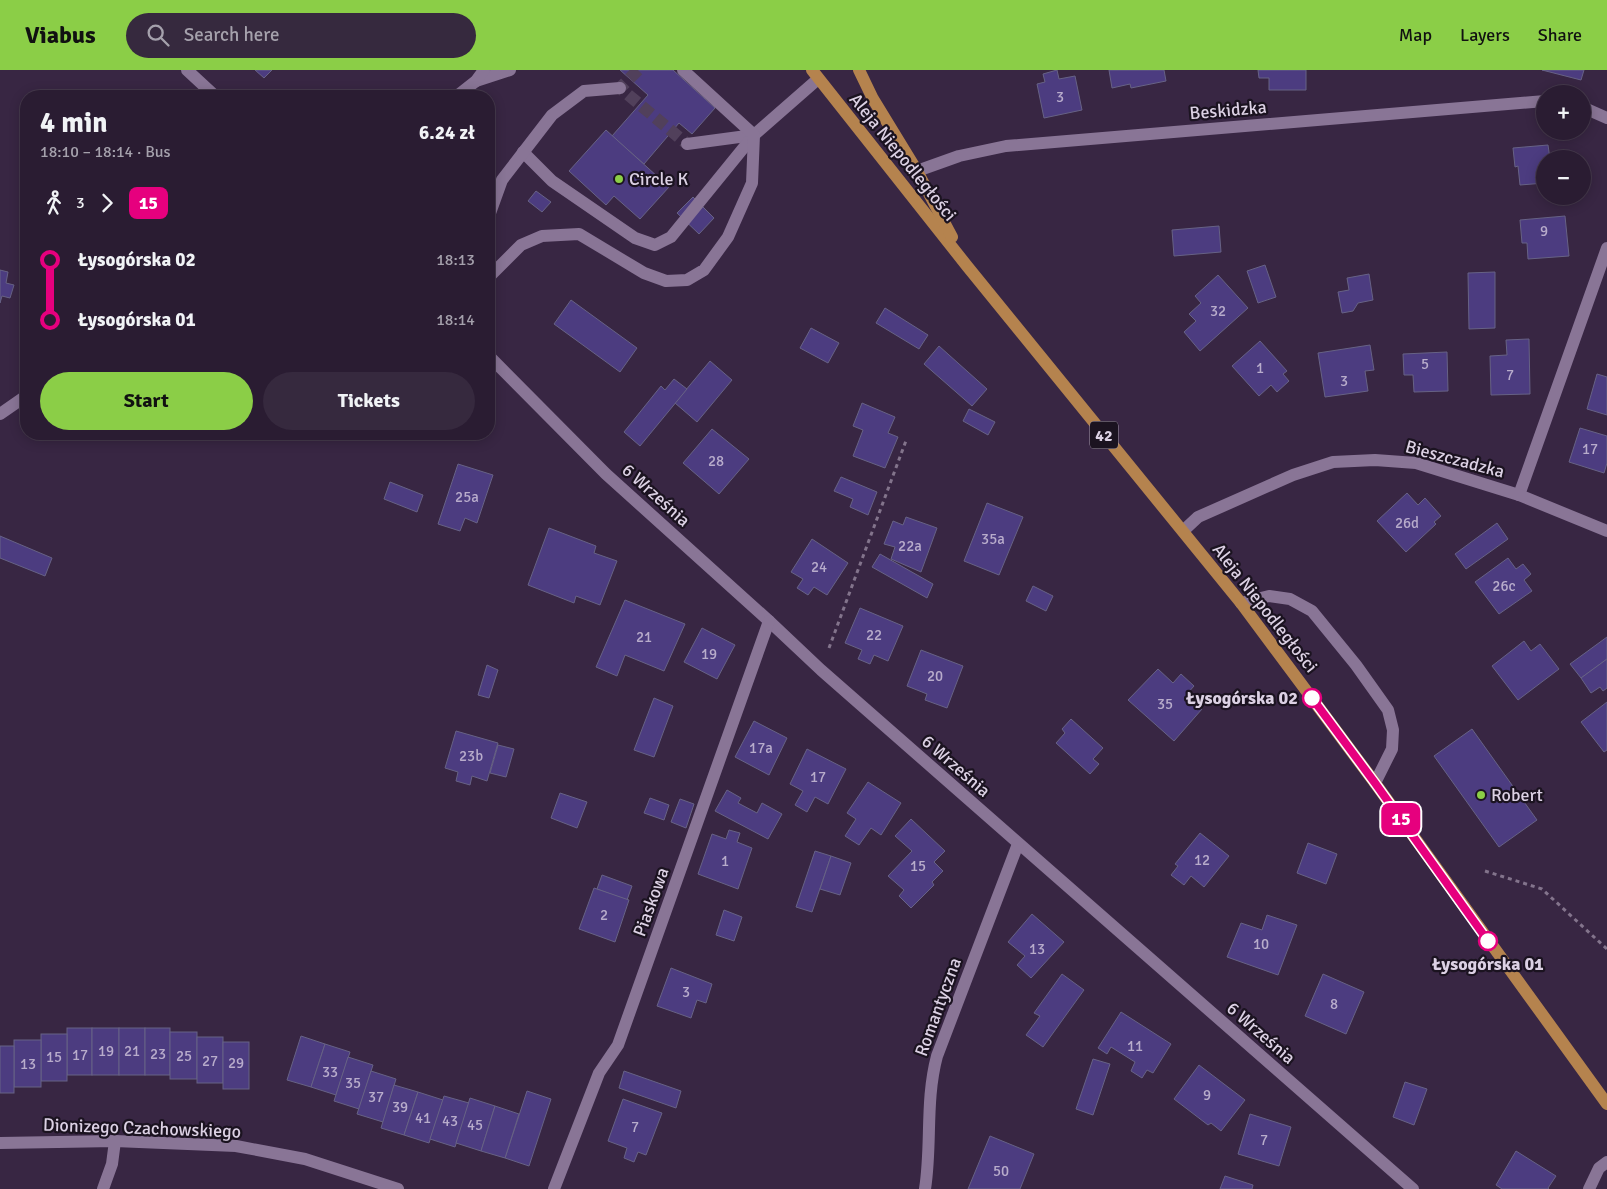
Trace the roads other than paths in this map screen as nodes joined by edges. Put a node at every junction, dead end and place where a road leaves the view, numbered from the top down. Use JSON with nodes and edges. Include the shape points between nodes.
{"nodes":[{"id":1,"x":187,"y":70,"type":"edge"},
{"id":2,"x":484,"y":70,"type":"edge"},
{"id":3,"x":510,"y":70,"type":"edge"},
{"id":4,"x":683,"y":70,"type":"edge"},
{"id":5,"x":859,"y":70,"type":"edge"},
{"id":6,"x":815,"y":74,"type":"edge"},
{"id":7,"x":476,"y":81,"type":"junction"},
{"id":8,"x":620,"y":88,"type":"dead end"},
{"id":9,"x":209,"y":90,"type":"edge"},
{"id":10,"x":465,"y":90,"type":"edge"},
{"id":11,"x":1536,"y":102,"type":"edge"},
{"id":12,"x":1591,"y":111,"type":"edge"},
{"id":13,"x":1607,"y":118,"type":"edge"},
{"id":14,"x":754,"y":136,"type":"junction"},
{"id":15,"x":687,"y":144,"type":"dead end"},
{"id":16,"x":523,"y":152,"type":"junction"},
{"id":17,"x":917,"y":171,"type":"junction"},
{"id":18,"x":495,"y":199,"type":"edge"},
{"id":19,"x":1607,"y":248,"type":"edge"},
{"id":20,"x":967,"y":266,"type":"junction"},
{"id":21,"x":495,"y":271,"type":"edge"},
{"id":22,"x":495,"y":362,"type":"edge"},
{"id":23,"x":20,"y":400,"type":"edge"},
{"id":24,"x":0,"y":414,"type":"edge"},
{"id":25,"x":1519,"y":495,"type":"junction"},
{"id":26,"x":1183,"y":531,"type":"junction"},
{"id":27,"x":1607,"y":531,"type":"edge"},
{"id":28,"x":1241,"y":604,"type":"junction"},
{"id":29,"x":769,"y":621,"type":"junction"},
{"id":30,"x":1375,"y":783,"type":"junction"},
{"id":31,"x":1018,"y":844,"type":"junction"},
{"id":32,"x":1607,"y":1104,"type":"edge"},
{"id":33,"x":115,"y":1141,"type":"junction"},
{"id":34,"x":0,"y":1143,"type":"edge"},
{"id":35,"x":1607,"y":1162,"type":"edge"},
{"id":36,"x":103,"y":1189,"type":"edge"},
{"id":37,"x":398,"y":1189,"type":"edge"},
{"id":38,"x":554,"y":1189,"type":"edge"},
{"id":39,"x":924,"y":1189,"type":"edge"},
{"id":40,"x":1413,"y":1189,"type":"edge"},
{"id":41,"x":1589,"y":1189,"type":"edge"}],
"edges":[{"from":1,"to":9,"type":"street"},
{"from":2,"to":7,"type":"street"},
{"from":3,"to":7,"type":"street"},
{"from":4,"to":14,"type":"street"},
{"from":5,"to":17,"type":"main road","name":"Aleja Niepodległości","number":"42"},
{"from":6,"to":14,"type":"street"},
{"from":6,"to":20,"type":"main road","name":"Aleja Niepodległości","number":"42"},
{"from":7,"to":10,"type":"street"},
{"from":8,"to":16,"type":"street","via":[[584,91],[552,115]]},
{"from":11,"to":17,"type":"street","name":"Beskidzka","via":[[1006,146],[959,156]]},
{"from":12,"to":13,"type":"street"},
{"from":14,"to":15,"type":"street"},
{"from":14,"to":16,"type":"street","via":[[671,237],[655,245],[635,238],[552,181]]},
{"from":14,"to":21,"type":"street","via":[[752,182],[728,237],[704,270],[687,280],[666,281],[644,273],[579,234],[542,236],[521,245]]},
{"from":16,"to":18,"type":"street","via":[[502,180]]},
{"from":17,"to":20,"type":"main road","name":"Aleja Niepodległości","number":"42"},
{"from":19,"to":25,"type":"street"},
{"from":20,"to":26,"type":"main road","name":"Aleja Niepodległości","number":"42"},
{"from":22,"to":29,"type":"street","name":"6 Września","via":[[606,474]]},
{"from":23,"to":24,"type":"street"},
{"from":25,"to":26,"type":"street","name":"Bieszczadzka","via":[[1416,463],[1375,460],[1333,462],[1293,475],[1198,518]]},
{"from":25,"to":27,"type":"street","name":"Bieszczadzka"},
{"from":26,"to":28,"type":"main road","name":"Aleja Niepodległości","number":"42"},
{"from":28,"to":30,"type":"main road","name":"Aleja Niepodległości","number":"42"},
{"from":28,"to":30,"type":"street","via":[[1269,596],[1290,599],[1312,611],[1356,665],[1388,710],[1393,730],[1392,749]]},
{"from":29,"to":31,"type":"street","name":"6 Września"},
{"from":29,"to":38,"type":"street","name":"Piaskowa","via":[[618,1045],[599,1073]]},
{"from":30,"to":32,"type":"main road","name":"Aleja Niepodległości","number":"42"},
{"from":31,"to":39,"type":"street","name":"Romantyczna","via":[[937,1056],[930,1095]]},
{"from":31,"to":40,"type":"street","name":"6 Września"},
{"from":33,"to":34,"type":"street","name":"Dionizego Czachowskiego"},
{"from":33,"to":36,"type":"street","via":[[112,1164]]},
{"from":33,"to":37,"type":"street","name":"Dionizego Czachowskiego","via":[[236,1146],[305,1159]]},
{"from":35,"to":41,"type":"street","via":[[1598,1168]]}]}
